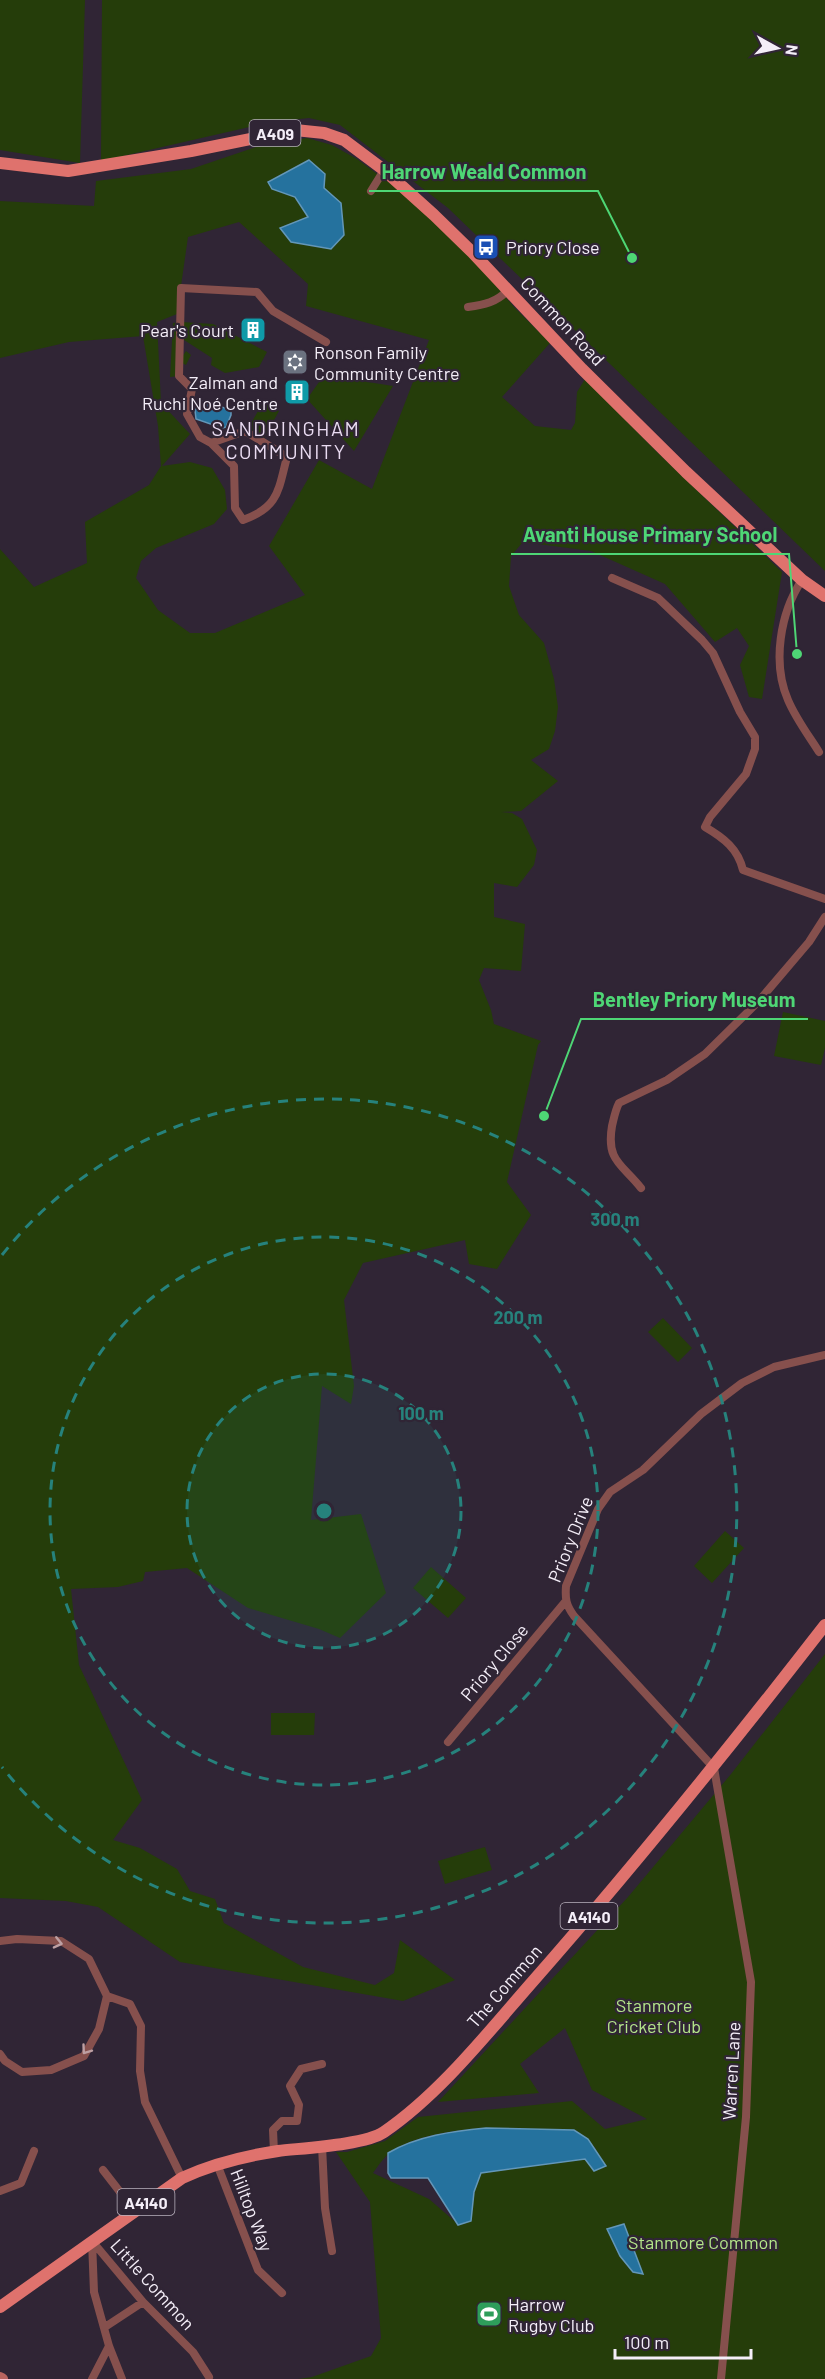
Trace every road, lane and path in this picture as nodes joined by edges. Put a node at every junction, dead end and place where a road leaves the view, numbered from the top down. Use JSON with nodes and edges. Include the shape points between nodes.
{"nodes":[{"id":1,"x":0,"y":164,"type":"edge"},
{"id":2,"x":384,"y":170,"type":"junction"},
{"id":3,"x":371,"y":191,"type":"dead end"},
{"id":4,"x":508,"y":290,"type":"junction"},
{"id":5,"x":468,"y":307,"type":"dead end"},
{"id":6,"x":326,"y":342,"type":"dead end"},
{"id":7,"x":211,"y":443,"type":"junction"},
{"id":8,"x":612,"y":578,"type":"dead end"},
{"id":9,"x":802,"y":580,"type":"junction"},
{"id":10,"x":825,"y":596,"type":"edge"},
{"id":11,"x":819,"y":752,"type":"dead end"},
{"id":12,"x":825,"y":899,"type":"edge"},
{"id":13,"x":825,"y":917,"type":"edge"},
{"id":14,"x":640,"y":1188,"type":"dead end"},
{"id":15,"x":825,"y":1355,"type":"edge"},
{"id":16,"x":565,"y":1602,"type":"junction"},
{"id":17,"x":825,"y":1625,"type":"edge"},
{"id":18,"x":448,"y":1742,"type":"dead end"},
{"id":19,"x":714,"y":1767,"type":"junction"},
{"id":20,"x":0,"y":1941,"type":"edge"},
{"id":21,"x":106,"y":1996,"type":"junction"},
{"id":22,"x":0,"y":2054,"type":"edge"},
{"id":23,"x":322,"y":2064,"type":"dead end"},
{"id":24,"x":322,"y":2145,"type":"junction"},
{"id":25,"x":34,"y":2151,"type":"dead end"},
{"id":26,"x":274,"y":2152,"type":"junction"},
{"id":27,"x":217,"y":2164,"type":"junction"},
{"id":28,"x":103,"y":2170,"type":"dead end"},
{"id":29,"x":182,"y":2178,"type":"junction"},
{"id":30,"x":0,"y":2192,"type":"edge"},
{"id":31,"x":134,"y":2210,"type":"junction"},
{"id":32,"x":92,"y":2241,"type":"junction"},
{"id":33,"x":332,"y":2251,"type":"dead end"},
{"id":34,"x":282,"y":2293,"type":"dead end"},
{"id":35,"x":143,"y":2302,"type":"junction"},
{"id":36,"x":0,"y":2307,"type":"edge"},
{"id":37,"x":105,"y":2327,"type":"junction"},
{"id":38,"x":109,"y":2346,"type":"junction"},
{"id":39,"x":209,"y":2377,"type":"dead end"},
{"id":40,"x":92,"y":2379,"type":"edge"},
{"id":41,"x":122,"y":2379,"type":"edge"},
{"id":42,"x":721,"y":2379,"type":"edge"}],
"edges":[{"from":1,"to":2,"type":"main road","name":"Common Road","number":"A409","via":[[68,171],[295,130],[344,140]]},
{"from":2,"to":3,"type":"street"},
{"from":2,"to":4,"type":"main road","name":"Common Road","number":"A409"},
{"from":4,"to":5,"type":"street","via":[[492,302]]},
{"from":4,"to":9,"type":"main road","name":"Common Road","number":"A409","via":[[686,472]]},
{"from":6,"to":7,"type":"street","via":[[273,311],[257,292],[181,288],[179,376],[192,389],[187,414],[200,437]]},
{"from":7,"to":7,"type":"street","via":[[234,466],[235,508],[243,520],[260,514],[273,502],[286,458],[244,430]]},
{"from":8,"to":12,"type":"street","via":[[657,598],[702,639],[713,653],[754,737],[755,749],[746,774],[705,827],[733,848],[743,870]]},
{"from":9,"to":10,"type":"main road","name":"Common Road","number":"A409"},
{"from":9,"to":11,"type":"street","via":[[793,595],[780,640],[781,672],[787,699]]},
{"from":13,"to":14,"type":"street","via":[[758,1002],[705,1054],[667,1080],[619,1104],[611,1132],[612,1153]]},
{"from":15,"to":16,"type":"street","name":"Priory Drive","via":[[774,1367],[742,1383],[701,1414],[643,1470],[610,1492],[598,1509],[566,1586]]},
{"from":16,"to":18,"type":"street","name":"Priory Close"},
{"from":16,"to":19,"type":"street","name":"Priory Drive"},
{"from":17,"to":19,"type":"main road","name":"The Common","number":"A4140"},
{"from":19,"to":24,"type":"main road","name":"The Common","number":"A4140","via":[[577,1931],[430,2093],[382,2133]]},
{"from":19,"to":42,"type":"street","name":"Warren Lane","via":[[751,1982],[746,2117]]},
{"from":20,"to":21,"type":"street","one_way":true,"via":[[61,1941],[89,1959]]},
{"from":21,"to":22,"type":"street","one_way":true,"via":[[99,2030],[84,2056],[51,2070],[22,2072]]},
{"from":21,"to":29,"type":"street","via":[[130,2004],[141,2026],[140,2070],[145,2102]]},
{"from":23,"to":26,"type":"street","via":[[301,2069],[290,2086],[299,2105],[297,2121],[282,2121],[273,2130]]},
{"from":24,"to":26,"type":"main road","name":"The Common","number":"A4140"},
{"from":24,"to":33,"type":"street"},
{"from":25,"to":30,"type":"street","via":[[21,2183]]},
{"from":26,"to":27,"type":"main road","name":"The Common","number":"A4140"},
{"from":27,"to":29,"type":"main road","name":"The Common","number":"A4140"},
{"from":27,"to":34,"type":"street","name":"Hilltop Way","via":[[258,2270]]},
{"from":28,"to":31,"type":"street"},
{"from":29,"to":31,"type":"main road","number":"A4140"},
{"from":31,"to":32,"type":"main road","number":"A4140"},
{"from":32,"to":35,"type":"street","name":"Little Common"},
{"from":32,"to":36,"type":"main road","number":"A4140"},
{"from":32,"to":37,"type":"street","name":"Little Common","via":[[94,2292]]},
{"from":35,"to":37,"type":"street"},
{"from":35,"to":39,"type":"street","name":"Little Common","via":[[193,2352]]},
{"from":37,"to":38,"type":"street","name":"Little Common"},
{"from":38,"to":40,"type":"street"},
{"from":38,"to":41,"type":"street","name":"Little Common"}]}
